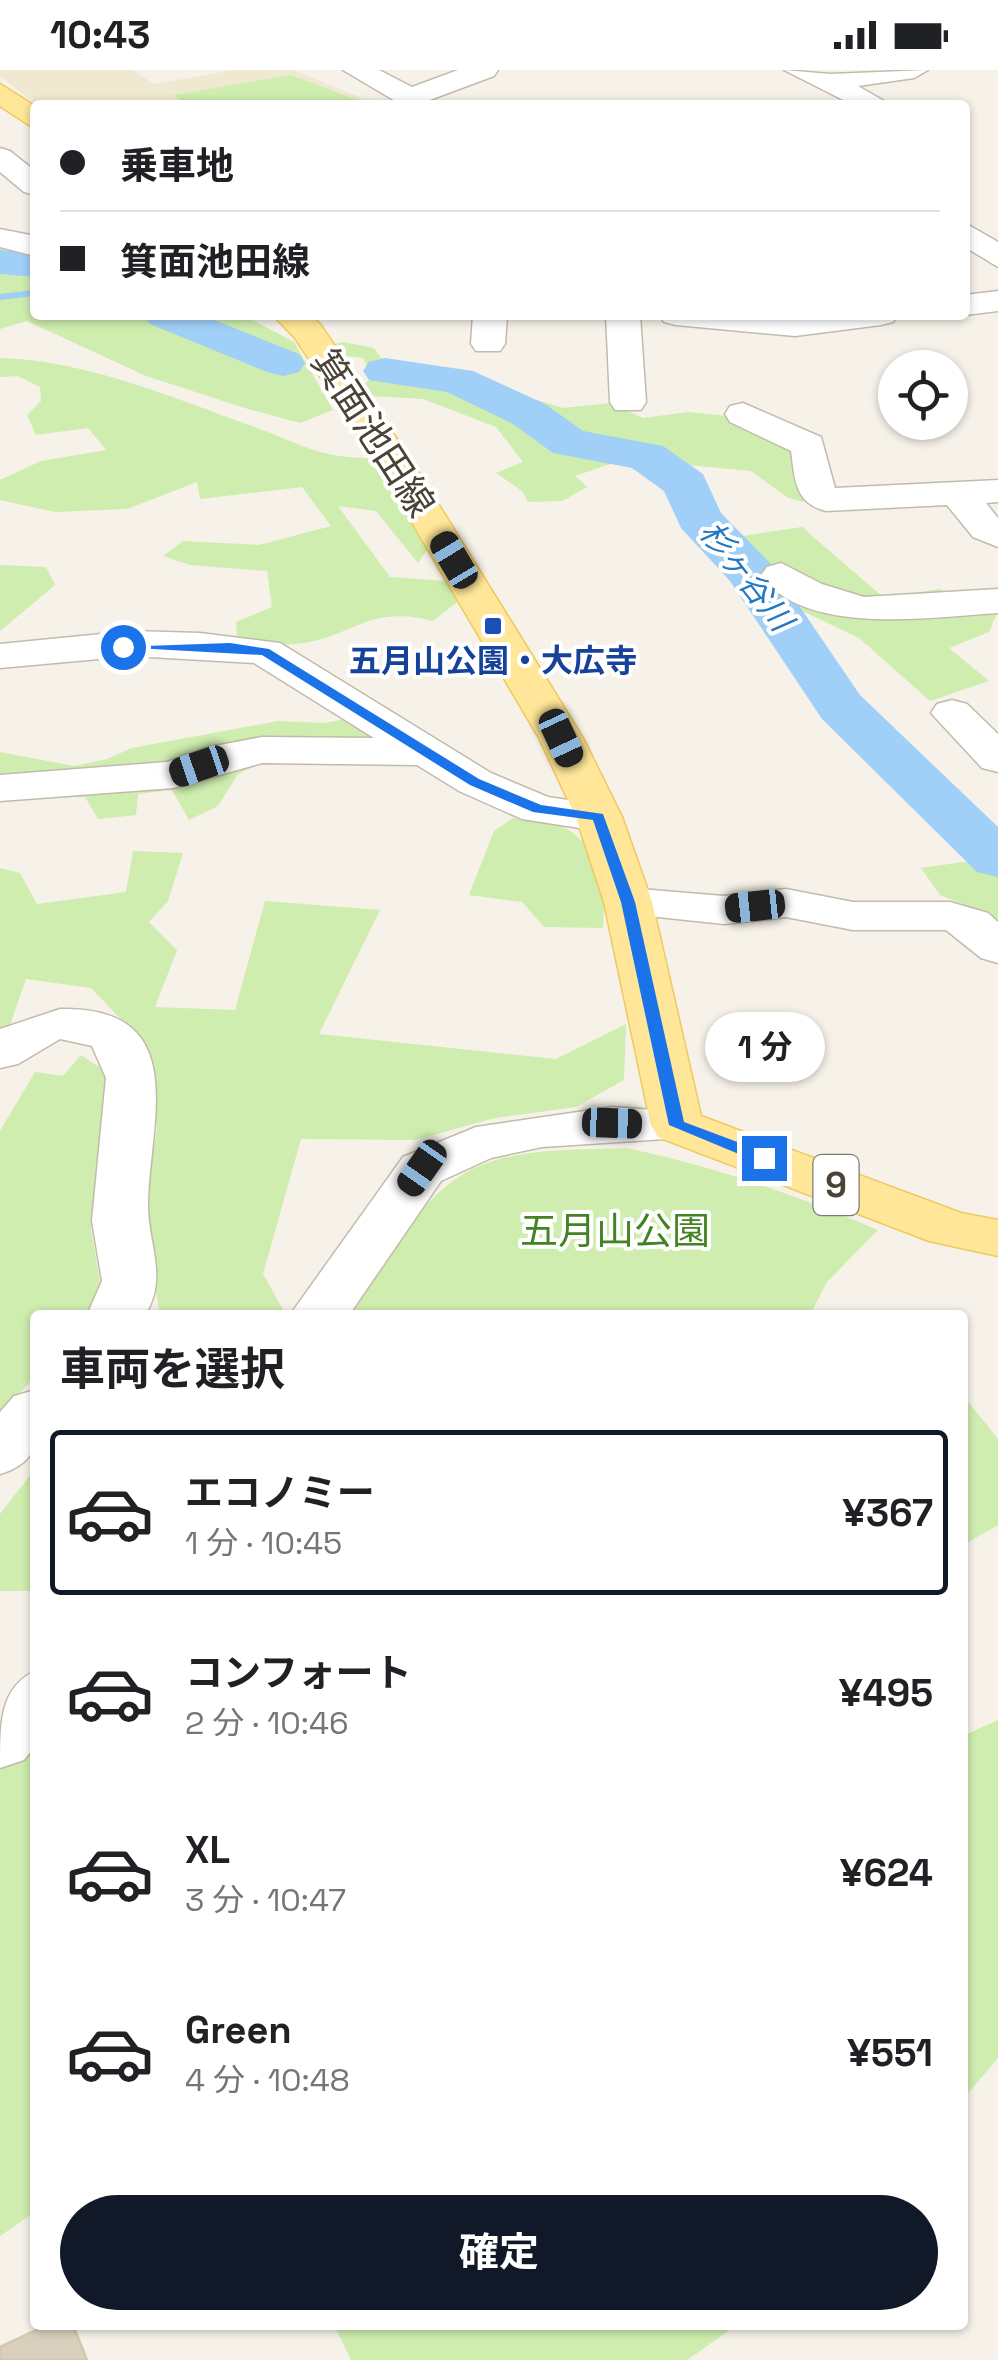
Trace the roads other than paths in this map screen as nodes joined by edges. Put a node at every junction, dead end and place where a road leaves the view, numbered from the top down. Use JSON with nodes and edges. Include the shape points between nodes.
{"nodes":[{"id":1,"x":357,"y":70,"type":"edge"},
{"id":2,"x":484,"y":70,"type":"edge"},
{"id":3,"x":798,"y":70,"type":"edge"},
{"id":4,"x":914,"y":70,"type":"edge"},
{"id":5,"x":830,"y":82,"type":"junction"},
{"id":6,"x":411,"y":100,"type":"edge"},
{"id":7,"x":415,"y":100,"type":"edge"},
{"id":8,"x":867,"y":100,"type":"edge"},
{"id":9,"x":30,"y":134,"type":"edge"},
{"id":10,"x":0,"y":139,"type":"edge"},
{"id":11,"x":0,"y":157,"type":"edge"},
{"id":12,"x":30,"y":182,"type":"edge"},
{"id":13,"x":30,"y":208,"type":"edge"},
{"id":14,"x":0,"y":217,"type":"edge"},
{"id":15,"x":30,"y":221,"type":"edge"},
{"id":16,"x":970,"y":236,"type":"edge"},
{"id":17,"x":0,"y":238,"type":"edge"},
{"id":18,"x":30,"y":245,"type":"edge"},
{"id":19,"x":998,"y":257,"type":"edge"},
{"id":20,"x":296,"y":320,"type":"edge"},
{"id":21,"x":623,"y":320,"type":"edge"},
{"id":22,"x":772,"y":320,"type":"edge"},
{"id":23,"x":834,"y":320,"type":"edge"},
{"id":24,"x":628,"y":402,"type":"dead end"},
{"id":25,"x":743,"y":414,"type":"dead end"},
{"id":26,"x":998,"y":490,"type":"edge"},
{"id":27,"x":956,"y":493,"type":"junction"},
{"id":28,"x":998,"y":534,"type":"edge"},
{"id":29,"x":780,"y":575,"type":"dead end"},
{"id":30,"x":998,"y":601,"type":"edge"},
{"id":31,"x":0,"y":656,"type":"edge"},
{"id":32,"x":952,"y":713,"type":"dead end"},
{"id":33,"x":994,"y":749,"type":"edge"},
{"id":34,"x":427,"y":752,"type":"junction"},
{"id":35,"x":0,"y":788,"type":"edge"},
{"id":36,"x":599,"y":817,"type":"junction"},
{"id":37,"x":628,"y":902,"type":"junction"},
{"id":38,"x":998,"y":948,"type":"edge"},
{"id":39,"x":0,"y":1053,"type":"edge"},
{"id":40,"x":676,"y":1125,"type":"junction"},
{"id":41,"x":998,"y":1238,"type":"edge"},
{"id":42,"x":121,"y":1310,"type":"edge"},
{"id":43,"x":323,"y":1310,"type":"edge"},
{"id":44,"x":30,"y":1416,"type":"edge"},
{"id":45,"x":0,"y":1452,"type":"edge"},
{"id":46,"x":30,"y":1703,"type":"edge"},
{"id":47,"x":0,"y":1741,"type":"edge"}],
"edges":[{"from":1,"to":6,"type":"street"},
{"from":2,"to":7,"type":"street"},
{"from":3,"to":5,"type":"street"},
{"from":4,"to":5,"type":"street"},
{"from":5,"to":8,"type":"street"},
{"from":9,"to":10,"type":"street"},
{"from":11,"to":12,"type":"street"},
{"from":13,"to":14,"type":"street"},
{"from":14,"to":15,"type":"street"},
{"from":16,"to":19,"type":"street"},
{"from":17,"to":18,"type":"street"},
{"from":20,"to":36,"type":"main road","name":"箕面池田線","via":[[394,462],[561,738]]},
{"from":21,"to":24,"type":"street"},
{"from":22,"to":23,"type":"street","via":[[794,326]]},
{"from":25,"to":27,"type":"street","via":[[808,446],[816,492],[826,500]]},
{"from":26,"to":27,"type":"street"},
{"from":27,"to":28,"type":"street"},
{"from":29,"to":30,"type":"street","via":[[808,596],[838,598],[858,609]]},
{"from":31,"to":34,"type":"street","via":[[52,648],[230,646],[265,652]]},
{"from":32,"to":33,"type":"street"},
{"from":34,"to":35,"type":"street","via":[[262,750],[173,774]]},
{"from":34,"to":36,"type":"street","via":[[538,809]]},
{"from":36,"to":37,"type":"main road","name":"箕面池田線"},
{"from":37,"to":38,"type":"street","via":[[950,916],[971,923]]},
{"from":37,"to":40,"type":"main road","name":"箕面池田線"},
{"from":39,"to":42,"type":"street","via":[[18,1037],[60,1023],[101,1029],[121,1042],[134,1076],[120,1221],[134,1276]]},
{"from":40,"to":41,"type":"main road","number":"9","via":[[949,1228]]},
{"from":40,"to":43,"type":"street","via":[[542,1131],[476,1144],[422,1168]]},
{"from":44,"to":45,"type":"street"},
{"from":46,"to":47,"type":"street"}]}
